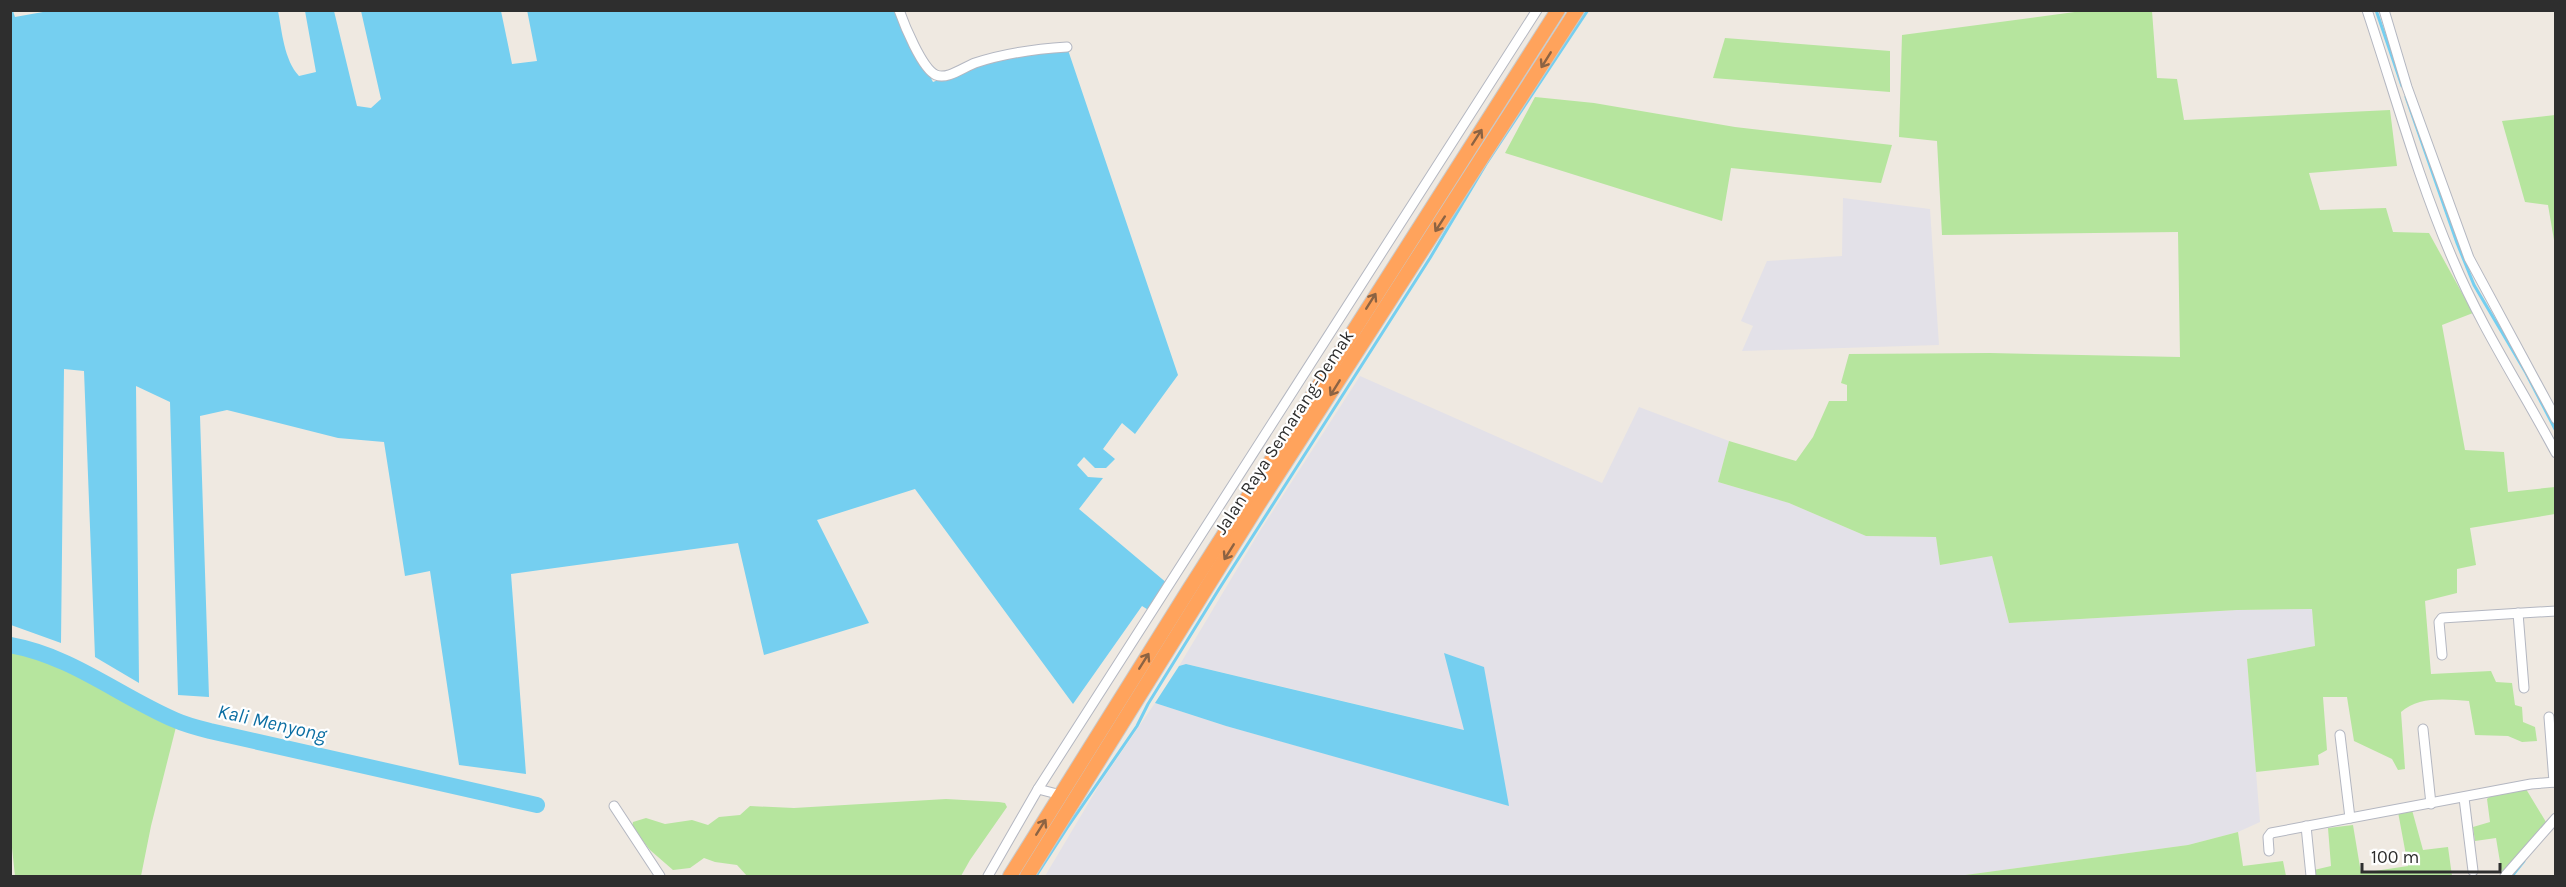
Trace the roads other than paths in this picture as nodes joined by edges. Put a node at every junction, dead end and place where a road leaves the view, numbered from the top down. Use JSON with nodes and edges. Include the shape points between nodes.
{"nodes":[{"id":1,"x":899,"y":10,"type":"edge"},
{"id":2,"x":1537,"y":10,"type":"edge"},
{"id":3,"x":1558,"y":10,"type":"edge"},
{"id":4,"x":1577,"y":10,"type":"edge"},
{"id":5,"x":2367,"y":10,"type":"edge"},
{"id":6,"x":2384,"y":10,"type":"edge"},
{"id":7,"x":1067,"y":47,"type":"dead end"},
{"id":8,"x":2398,"y":85,"type":"junction"},
{"id":9,"x":1407,"y":244,"type":"junction"},
{"id":10,"x":1422,"y":251,"type":"junction"},
{"id":11,"x":2460,"y":258,"type":"junction"},
{"id":12,"x":2556,"y":419,"type":"edge"},
{"id":13,"x":2556,"y":453,"type":"edge"},
{"id":14,"x":2556,"y":611,"type":"edge"},
{"id":15,"x":2518,"y":613,"type":"junction"},
{"id":16,"x":2442,"y":655,"type":"dead end"},
{"id":17,"x":2524,"y":688,"type":"dead end"},
{"id":18,"x":2549,"y":717,"type":"dead end"},
{"id":19,"x":2423,"y":729,"type":"dead end"},
{"id":20,"x":2340,"y":735,"type":"dead end"},
{"id":21,"x":2554,"y":782,"type":"edge"},
{"id":22,"x":1038,"y":789,"type":"junction"},
{"id":23,"x":1060,"y":795,"type":"junction"},
{"id":24,"x":2464,"y":798,"type":"junction"},
{"id":25,"x":2431,"y":804,"type":"junction"},
{"id":26,"x":614,"y":806,"type":"dead end"},
{"id":27,"x":2350,"y":818,"type":"junction"},
{"id":28,"x":2556,"y":818,"type":"edge"},
{"id":29,"x":2307,"y":826,"type":"junction"},
{"id":30,"x":2269,"y":851,"type":"dead end"},
{"id":31,"x":2473,"y":871,"type":"dead end"},
{"id":32,"x":660,"y":876,"type":"edge"},
{"id":33,"x":988,"y":876,"type":"edge"},
{"id":34,"x":1010,"y":876,"type":"edge"},
{"id":35,"x":1027,"y":876,"type":"edge"},
{"id":36,"x":2311,"y":876,"type":"edge"},
{"id":37,"x":2505,"y":876,"type":"edge"}],
"edges":[{"from":1,"to":7,"type":"street","via":[[927,68],[938,76],[1008,54]]},
{"from":2,"to":22,"type":"street"},
{"from":9,"to":3,"type":"highway","name":"Jalan Raya Semarang-Demak","one_way":true},
{"from":4,"to":10,"type":"highway","name":"Jalan Raya Semarang-Demak","one_way":true},
{"from":5,"to":8,"type":"street"},
{"from":6,"to":8,"type":"street"},
{"from":8,"to":11,"type":"street"},
{"from":8,"to":11,"type":"street","via":[[2418,171]]},
{"from":9,"to":10,"type":"highway"},
{"from":23,"to":9,"type":"highway","name":"Jalan Raya Semarang-Demak","one_way":true},
{"from":10,"to":35,"type":"highway","name":"Jalan Raya Semarang-Demak","one_way":true,"via":[[1247,522]]},
{"from":11,"to":12,"type":"street"},
{"from":11,"to":13,"type":"street","via":[[2469,295]]},
{"from":14,"to":15,"type":"street"},
{"from":15,"to":16,"type":"street","via":[[2442,618]]},
{"from":15,"to":17,"type":"street"},
{"from":18,"to":21,"type":"street"},
{"from":19,"to":25,"type":"street"},
{"from":20,"to":27,"type":"street"},
{"from":21,"to":24,"type":"street"},
{"from":22,"to":23,"type":"street"},
{"from":22,"to":33,"type":"street"},
{"from":34,"to":23,"type":"highway","name":"Jalan Raya Semarang-Demak","one_way":true},
{"from":24,"to":25,"type":"street"},
{"from":24,"to":31,"type":"street"},
{"from":25,"to":27,"type":"street"},
{"from":26,"to":32,"type":"street"},
{"from":27,"to":29,"type":"street"},
{"from":28,"to":37,"type":"street"},
{"from":29,"to":30,"type":"street","via":[[2271,833]]},
{"from":29,"to":36,"type":"street"}]}
